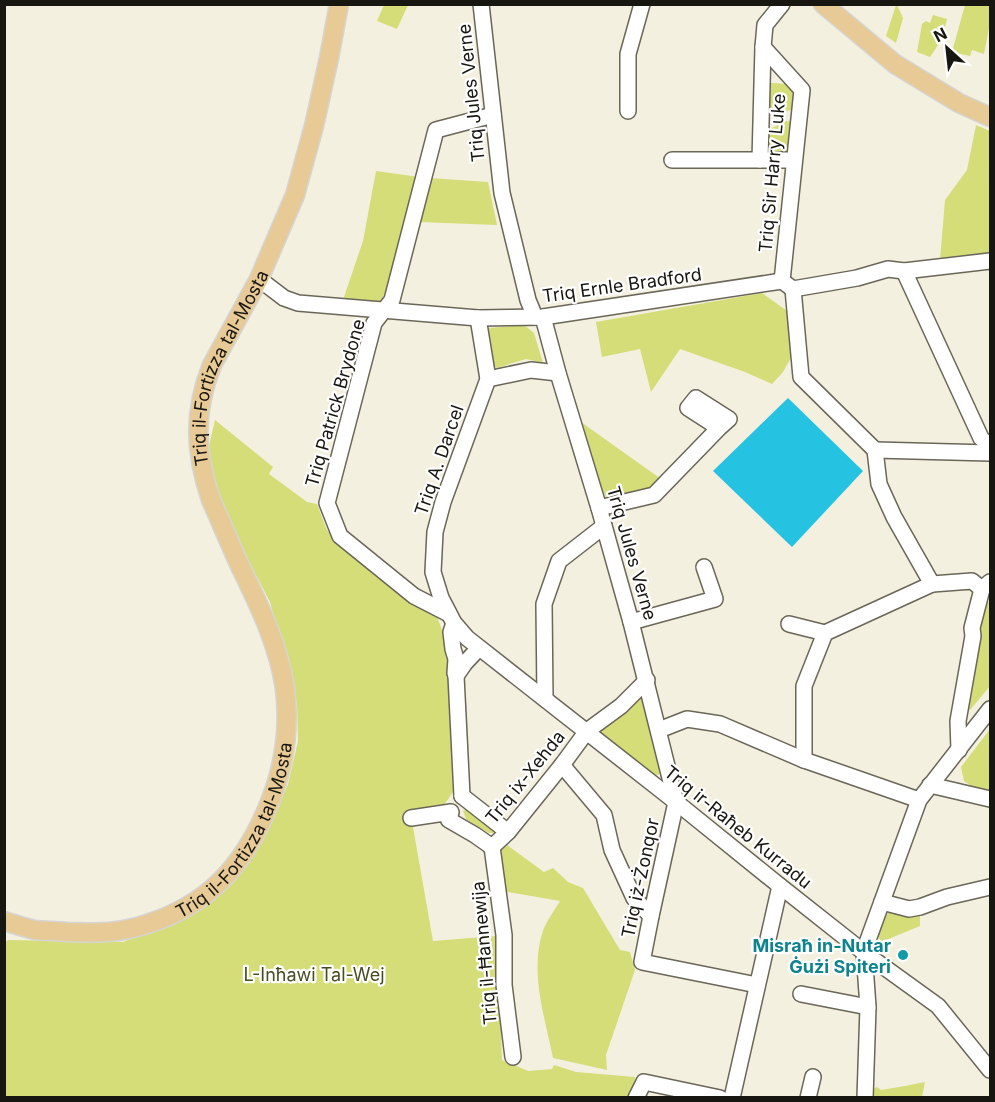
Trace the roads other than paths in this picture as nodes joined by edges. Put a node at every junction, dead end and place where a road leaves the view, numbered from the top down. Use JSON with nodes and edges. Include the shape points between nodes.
{"nodes":[{"id":1,"x":339,"y":4,"type":"edge"},
{"id":2,"x":481,"y":4,"type":"edge"},
{"id":3,"x":642,"y":4,"type":"edge"},
{"id":4,"x":782,"y":4,"type":"edge"},
{"id":5,"x":823,"y":4,"type":"edge"},
{"id":6,"x":763,"y":47,"type":"junction"},
{"id":7,"x":628,"y":111,"type":"dead end"},
{"id":8,"x":493,"y":115,"type":"junction"},
{"id":9,"x":990,"y":117,"type":"edge"},
{"id":10,"x":672,"y":160,"type":"dead end"},
{"id":11,"x":760,"y":160,"type":"junction"},
{"id":12,"x":794,"y":160,"type":"junction"},
{"id":13,"x":990,"y":261,"type":"edge"},
{"id":14,"x":904,"y":271,"type":"junction"},
{"id":15,"x":260,"y":279,"type":"junction"},
{"id":16,"x":787,"y":285,"type":"junction"},
{"id":17,"x":383,"y":311,"type":"junction"},
{"id":18,"x":539,"y":317,"type":"junction"},
{"id":19,"x":478,"y":318,"type":"junction"},
{"id":20,"x":558,"y":373,"type":"junction"},
{"id":21,"x":488,"y":379,"type":"junction"},
{"id":22,"x":719,"y":428,"type":"dead end"},
{"id":23,"x":986,"y":443,"type":"edge"},
{"id":24,"x":875,"y":450,"type":"junction"},
{"id":25,"x":898,"y":450,"type":"junction"},
{"id":26,"x":969,"y":452,"type":"junction"},
{"id":27,"x":990,"y":453,"type":"edge"},
{"id":28,"x":879,"y":483,"type":"junction"},
{"id":29,"x":327,"y":502,"type":"joint"},
{"id":30,"x":599,"y":508,"type":"junction"},
{"id":31,"x":604,"y":526,"type":"junction"},
{"id":32,"x":704,"y":567,"type":"dead end"},
{"id":33,"x":932,"y":584,"type":"junction"},
{"id":34,"x":437,"y":586,"type":"junction"},
{"id":35,"x":986,"y":586,"type":"edge"},
{"id":36,"x":414,"y":596,"type":"junction"},
{"id":37,"x":452,"y":619,"type":"junction"},
{"id":38,"x":631,"y":622,"type":"junction"},
{"id":39,"x":789,"y":624,"type":"dead end"},
{"id":40,"x":825,"y":633,"type":"junction"},
{"id":41,"x":473,"y":643,"type":"junction"},
{"id":42,"x":456,"y":658,"type":"junction"},
{"id":43,"x":456,"y":676,"type":"junction"},
{"id":44,"x":646,"y":680,"type":"junction"},
{"id":45,"x":545,"y":699,"type":"junction"},
{"id":46,"x":990,"y":709,"type":"edge"},
{"id":47,"x":658,"y":730,"type":"junction"},
{"id":48,"x":587,"y":732,"type":"junction"},
{"id":49,"x":959,"y":750,"type":"junction"},
{"id":50,"x":804,"y":760,"type":"junction"},
{"id":51,"x":562,"y":765,"type":"junction"},
{"id":52,"x":930,"y":785,"type":"junction"},
{"id":53,"x":462,"y":796,"type":"junction"},
{"id":54,"x":990,"y":799,"type":"edge"},
{"id":55,"x":919,"y":800,"type":"junction"},
{"id":56,"x":676,"y":802,"type":"junction"},
{"id":57,"x":451,"y":812,"type":"junction"},
{"id":58,"x":411,"y":818,"type":"dead end"},
{"id":59,"x":508,"y":832,"type":"junction"},
{"id":60,"x":492,"y":847,"type":"junction"},
{"id":61,"x":780,"y":886,"type":"junction"},
{"id":62,"x":990,"y":886,"type":"edge"},
{"id":63,"x":882,"y":902,"type":"junction"},
{"id":64,"x":651,"y":916,"type":"junction"},
{"id":65,"x":4,"y":921,"type":"edge"},
{"id":66,"x":864,"y":951,"type":"junction"},
{"id":67,"x":757,"y":985,"type":"junction"},
{"id":68,"x":801,"y":994,"type":"dead end"},
{"id":69,"x":868,"y":1007,"type":"junction"},
{"id":70,"x":513,"y":1057,"type":"dead end"},
{"id":71,"x":990,"y":1070,"type":"edge"},
{"id":72,"x":813,"y":1077,"type":"dead end"},
{"id":73,"x":636,"y":1098,"type":"edge"},
{"id":74,"x":720,"y":1098,"type":"edge"},
{"id":75,"x":732,"y":1098,"type":"edge"},
{"id":76,"x":808,"y":1098,"type":"edge"},
{"id":77,"x":865,"y":1098,"type":"edge"}],
"edges":[{"from":1,"to":15,"type":"main road","name":"Triq il-Fortizza tal-Mosta","via":[[314,126],[295,195]]},
{"from":2,"to":8,"type":"street","name":"Triq Jules Verne"},
{"from":3,"to":7,"type":"street","via":[[628,54]]},
{"from":4,"to":6,"type":"street","name":"Triq Sir Harry Luke","via":[[765,25]]},
{"from":5,"to":9,"type":"main road","via":[[895,64],[958,103]]},
{"from":6,"to":11,"type":"street","name":"Triq Sir Harry Luke"},
{"from":6,"to":12,"type":"street","name":"Triq Sir Harry Luke","via":[[802,90]]},
{"from":8,"to":17,"type":"street","name":"Triq Patrick Brydone","via":[[436,130],[392,300]]},
{"from":8,"to":18,"type":"street","name":"Triq Jules Verne","via":[[502,193],[528,300]]},
{"from":10,"to":11,"type":"street"},
{"from":11,"to":12,"type":"street"},
{"from":12,"to":16,"type":"street","name":"Triq Sir Harry Luke"},
{"from":13,"to":14,"type":"street","name":"Triq Ernle Bradford"},
{"from":14,"to":16,"type":"street","name":"Triq Ernle Bradford","via":[[888,269],[857,278]]},
{"from":14,"to":23,"type":"street"},
{"from":15,"to":17,"type":"street","name":"Triq Ernle Bradford","via":[[284,298],[298,303]]},
{"from":15,"to":65,"type":"main road","name":"Triq il-Fortizza tal-Mosta","via":[[206,379],[198,434],[211,500],[268,627],[285,690],[286,729],[279,777],[262,822],[217,886],[182,911],[158,921],[135,928],[83,933],[35,930]]},
{"from":16,"to":18,"type":"street","name":"Triq Ernle Bradford"},
{"from":16,"to":24,"type":"street","name":"Triq Sir Harry Luke","via":[[801,377]]},
{"from":17,"to":19,"type":"street","name":"Triq Ernle Bradford"},
{"from":17,"to":29,"type":"street","name":"Triq Patrick Brydone","via":[[374,323]]},
{"from":18,"to":19,"type":"street","name":"Triq Ernle Bradford"},
{"from":18,"to":20,"type":"street","name":"Triq Jules Verne"},
{"from":19,"to":21,"type":"street","name":"Triq A. Darcel"},
{"from":20,"to":21,"type":"street","via":[[531,370]]},
{"from":20,"to":30,"type":"street","name":"Triq Jules Verne"},
{"from":21,"to":34,"type":"street","name":"Triq A. Darcel","via":[[435,532],[433,572]]},
{"from":22,"to":30,"type":"street","via":[[654,495]]},
{"from":23,"to":26,"type":"street"},
{"from":24,"to":25,"type":"street"},
{"from":24,"to":28,"type":"street"},
{"from":25,"to":26,"type":"street"},
{"from":25,"to":28,"type":"street","via":[[885,462]]},
{"from":26,"to":27,"type":"street"},
{"from":28,"to":33,"type":"street"},
{"from":29,"to":36,"type":"street","name":"Triq ir-Raħeb Kurradu","via":[[340,536]]},
{"from":30,"to":31,"type":"street","name":"Triq Jules Verne"},
{"from":31,"to":38,"type":"street","name":"Triq Jules Verne"},
{"from":31,"to":45,"type":"street","via":[[559,561],[544,604]]},
{"from":32,"to":38,"type":"street","via":[[715,599]]},
{"from":33,"to":35,"type":"street","via":[[972,581]]},
{"from":33,"to":40,"type":"street"},
{"from":34,"to":36,"type":"street"},
{"from":34,"to":37,"type":"street","name":"Triq A. Darcel"},
{"from":35,"to":49,"type":"street","via":[[972,628],[958,721]]},
{"from":36,"to":37,"type":"street","name":"Triq ir-Raħeb Kurradu"},
{"from":37,"to":41,"type":"street","name":"Triq ir-Raħeb Kurradu"},
{"from":37,"to":42,"type":"street"},
{"from":38,"to":44,"type":"street","name":"Triq Jules Verne"},
{"from":39,"to":40,"type":"street"},
{"from":40,"to":50,"type":"street","via":[[804,686]]},
{"from":41,"to":42,"type":"street"},
{"from":41,"to":43,"type":"street"},
{"from":41,"to":45,"type":"street","name":"Triq ir-Raħeb Kurradu"},
{"from":42,"to":43,"type":"street"},
{"from":43,"to":53,"type":"street"},
{"from":44,"to":47,"type":"street","name":"Triq Jules Verne"},
{"from":44,"to":48,"type":"street"},
{"from":45,"to":48,"type":"street","name":"Triq ir-Raħeb Kurradu"},
{"from":46,"to":49,"type":"street"},
{"from":47,"to":50,"type":"street","via":[[687,719],[720,724]]},
{"from":47,"to":56,"type":"street","name":"Triq Jules Verne"},
{"from":48,"to":51,"type":"street","name":"Triq ix-Xehda"},
{"from":48,"to":56,"type":"street","name":"Triq ir-Raħeb Kurradu"},
{"from":49,"to":52,"type":"street"},
{"from":50,"to":55,"type":"street"},
{"from":51,"to":59,"type":"street","name":"Triq ix-Xehda"},
{"from":51,"to":64,"type":"street","via":[[604,815],[612,850],[634,898]]},
{"from":52,"to":54,"type":"street"},
{"from":52,"to":55,"type":"street"},
{"from":53,"to":57,"type":"street"},
{"from":53,"to":59,"type":"street"},
{"from":55,"to":63,"type":"street"},
{"from":56,"to":61,"type":"street","name":"Triq ir-Raħeb Kurradu"},
{"from":56,"to":64,"type":"street","name":"Triq iż-Żonqor"},
{"from":57,"to":58,"type":"street"},
{"from":57,"to":60,"type":"street","via":[[449,820]]},
{"from":59,"to":60,"type":"street","name":"Triq ix-Xehda"},
{"from":60,"to":70,"type":"street","name":"Triq il-Ħannewija","via":[[504,935],[504,985]]},
{"from":61,"to":66,"type":"street","name":"Triq ir-Raħeb Kurradu"},
{"from":61,"to":67,"type":"street"},
{"from":62,"to":63,"type":"street","via":[[909,909]]},
{"from":63,"to":66,"type":"street"},
{"from":64,"to":67,"type":"street","name":"Triq iż-Żonqor","via":[[642,962]]},
{"from":66,"to":69,"type":"street"},
{"from":66,"to":71,"type":"street","name":"Triq ir-Raħeb Kurradu","via":[[938,1006]]},
{"from":67,"to":75,"type":"street"},
{"from":68,"to":69,"type":"street"},
{"from":69,"to":77,"type":"street"},
{"from":72,"to":76,"type":"street"},
{"from":73,"to":74,"type":"street","via":[[644,1082]]}]}
